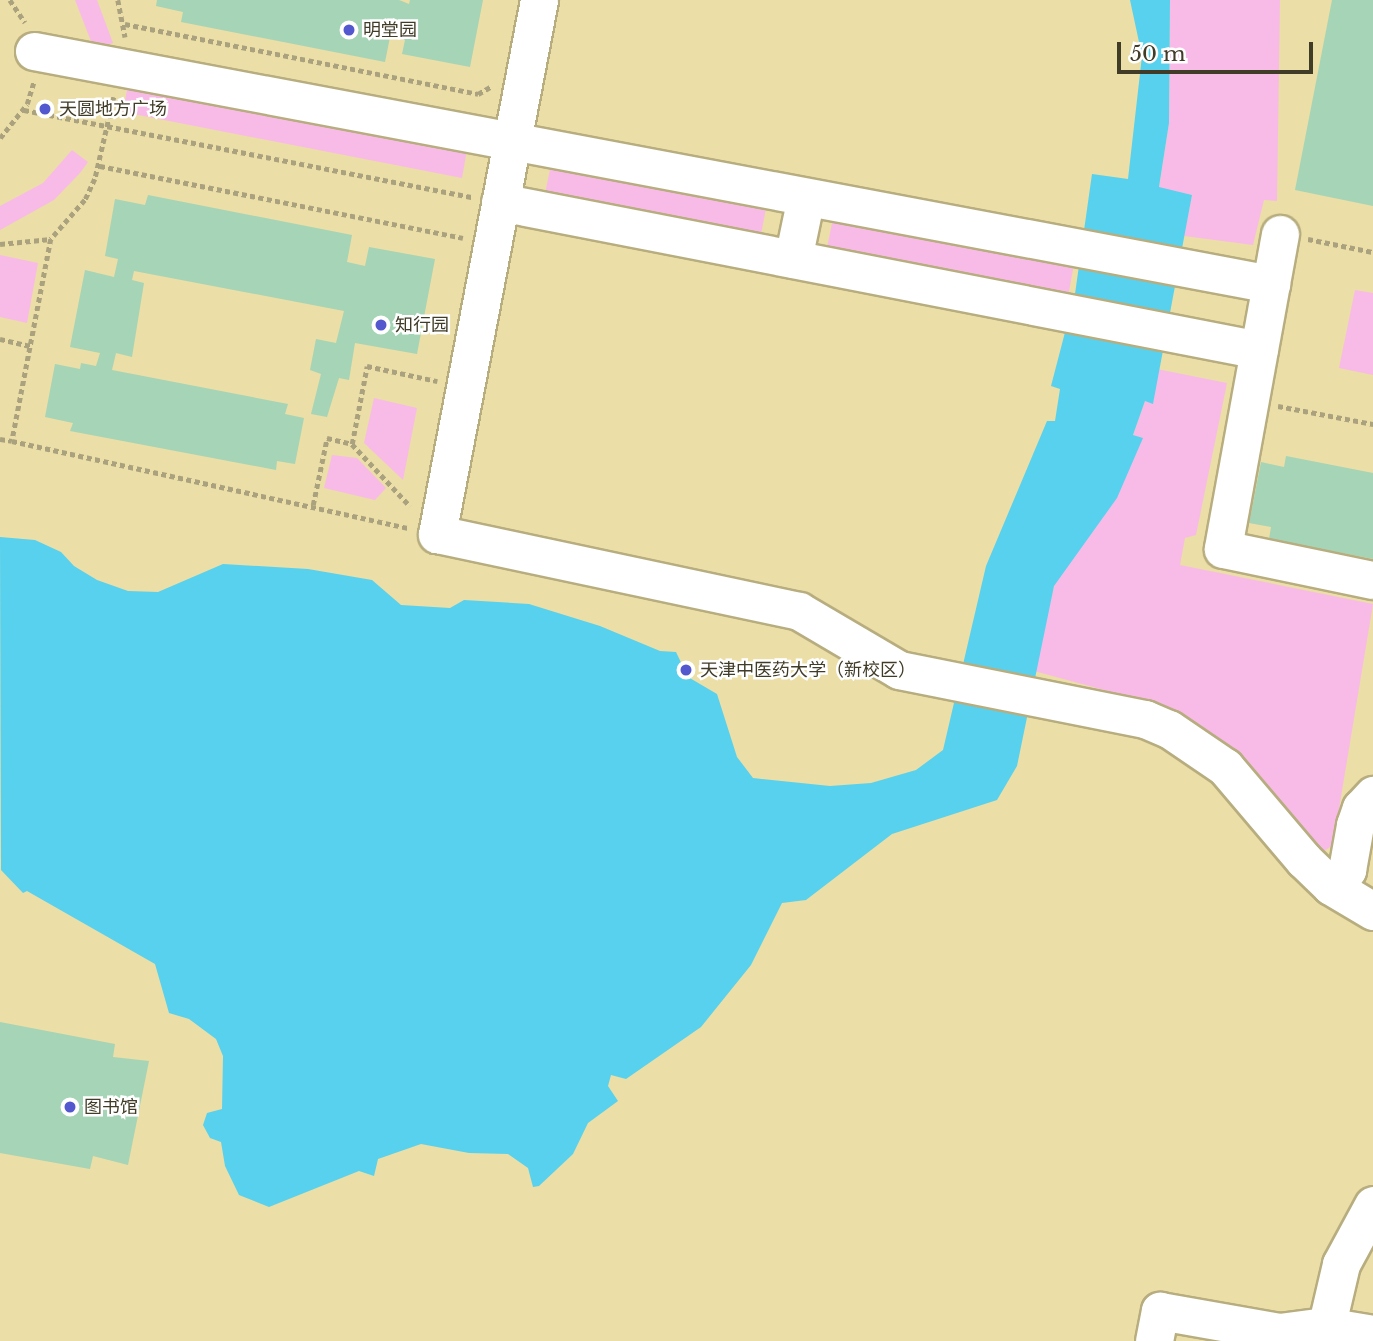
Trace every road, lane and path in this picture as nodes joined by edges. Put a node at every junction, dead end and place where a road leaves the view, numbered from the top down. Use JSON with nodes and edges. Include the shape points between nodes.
{"nodes":[{"id":1,"x":118,"y":0,"type":"edge"},
{"id":2,"x":539,"y":0,"type":"edge"},
{"id":3,"x":125,"y":24,"type":"junction"},
{"id":4,"x":34,"y":51,"type":"dead end"},
{"id":5,"x":120,"y":68,"type":"junction"},
{"id":6,"x":494,"y":82,"type":"dead end"},
{"id":7,"x":24,"y":110,"type":"dead end"},
{"id":8,"x":108,"y":126,"type":"junction"},
{"id":9,"x":512,"y":142,"type":"junction"},
{"id":10,"x":100,"y":166,"type":"junction"},
{"id":11,"x":806,"y":197,"type":"junction"},
{"id":12,"x":497,"y":219,"type":"junction"},
{"id":13,"x":1280,"y":234,"type":"joint"},
{"id":14,"x":51,"y":239,"type":"junction"},
{"id":15,"x":0,"y":244,"type":"edge"},
{"id":16,"x":1373,"y":252,"type":"edge"},
{"id":17,"x":793,"y":259,"type":"junction"},
{"id":18,"x":1271,"y":284,"type":"junction"},
{"id":19,"x":0,"y":339,"type":"edge"},
{"id":20,"x":30,"y":346,"type":"junction"},
{"id":21,"x":1259,"y":350,"type":"junction"},
{"id":22,"x":466,"y":387,"type":"junction"},
{"id":23,"x":1250,"y":401,"type":"junction"},
{"id":24,"x":1373,"y":424,"type":"edge"},
{"id":25,"x":0,"y":439,"type":"edge"},
{"id":26,"x":12,"y":441,"type":"junction"},
{"id":27,"x":352,"y":444,"type":"junction"},
{"id":28,"x":313,"y":505,"type":"junction"},
{"id":29,"x":437,"y":534,"type":"junction"},
{"id":30,"x":1373,"y":580,"type":"edge"},
{"id":31,"x":1373,"y":795,"type":"edge"},
{"id":32,"x":1351,"y":868,"type":"edge"},
{"id":33,"x":1373,"y":911,"type":"edge"},
{"id":34,"x":1373,"y":1205,"type":"edge"},
{"id":35,"x":1373,"y":1312,"type":"edge"},
{"id":36,"x":1325,"y":1324,"type":"edge"},
{"id":37,"x":1373,"y":1334,"type":"edge"},
{"id":38,"x":1154,"y":1341,"type":"edge"}],
"edges":[{"from":1,"to":3,"type":"path"},
{"from":2,"to":9,"type":"lane"},
{"from":3,"to":5,"type":"path"},
{"from":3,"to":6,"type":"path","via":[[478,94]]},
{"from":4,"to":5,"type":"lane"},
{"from":5,"to":8,"type":"path"},
{"from":5,"to":9,"type":"lane"},
{"from":7,"to":8,"type":"path"},
{"from":8,"to":10,"type":"path"},
{"from":8,"to":12,"type":"path"},
{"from":9,"to":11,"type":"lane"},
{"from":9,"to":12,"type":"lane"},
{"from":10,"to":12,"type":"path","via":[[462,239]]},
{"from":10,"to":14,"type":"path","via":[[85,200]]},
{"from":11,"to":17,"type":"lane"},
{"from":11,"to":18,"type":"lane"},
{"from":12,"to":17,"type":"lane"},
{"from":12,"to":22,"type":"lane"},
{"from":13,"to":16,"type":"path"},
{"from":13,"to":18,"type":"lane"},
{"from":14,"to":15,"type":"path"},
{"from":14,"to":20,"type":"path"},
{"from":17,"to":21,"type":"lane"},
{"from":18,"to":21,"type":"lane"},
{"from":19,"to":20,"type":"path"},
{"from":20,"to":26,"type":"path"},
{"from":21,"to":23,"type":"lane"},
{"from":22,"to":27,"type":"path","via":[[368,366]]},
{"from":22,"to":29,"type":"lane"},
{"from":23,"to":24,"type":"path"},
{"from":23,"to":30,"type":"lane","via":[[1223,549]]},
{"from":25,"to":26,"type":"path"},
{"from":26,"to":28,"type":"path"},
{"from":27,"to":28,"type":"path","via":[[327,438]]},
{"from":27,"to":29,"type":"path"},
{"from":28,"to":29,"type":"path"},
{"from":29,"to":32,"type":"lane","via":[[799,611],[899,670],[1144,719],[1190,742],[1225,767],[1304,860]]},
{"from":31,"to":32,"type":"lane","via":[[1361,808]]},
{"from":32,"to":33,"type":"lane"},
{"from":34,"to":36,"type":"lane","via":[[1341,1264]]},
{"from":35,"to":36,"type":"lane"},
{"from":36,"to":37,"type":"lane"},
{"from":36,"to":38,"type":"lane","via":[[1279,1332],[1160,1311]]}]}
